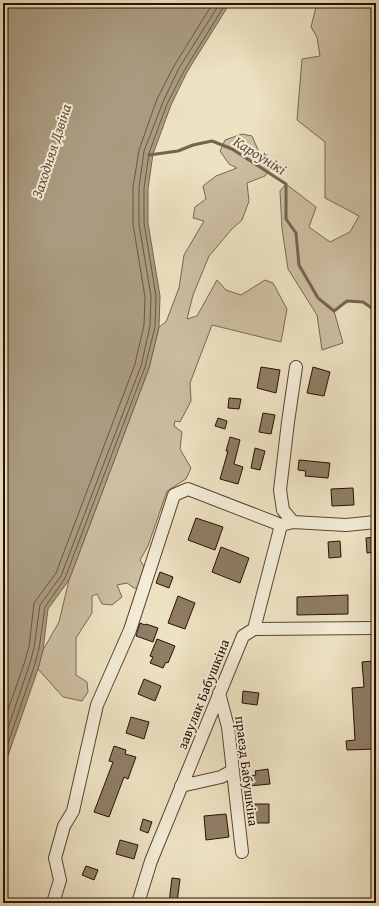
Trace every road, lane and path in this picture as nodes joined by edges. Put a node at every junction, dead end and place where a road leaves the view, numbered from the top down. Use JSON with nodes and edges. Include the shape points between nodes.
{"nodes":[{"id":1,"x":296,"y":367,"type":"dead end"},
{"id":2,"x":376,"y":522,"type":"edge"},
{"id":3,"x":287,"y":523,"type":"junction"},
{"id":4,"x":376,"y":628,"type":"edge"},
{"id":5,"x":254,"y":629,"type":"junction"},
{"id":6,"x":219,"y":693,"type":"junction"},
{"id":7,"x":232,"y":771,"type":"junction"},
{"id":8,"x":181,"y":786,"type":"junction"},
{"id":9,"x":242,"y":852,"type":"dead end"},
{"id":10,"x":53,"y":903,"type":"edge"},
{"id":11,"x":138,"y":903,"type":"edge"}],
"edges":[{"from":1,"to":3,"type":"street","via":[[280,490]]},
{"from":2,"to":3,"type":"street","via":[[346,525]]},
{"from":3,"to":5,"type":"street"},
{"from":3,"to":10,"type":"street","via":[[188,489],[174,495],[130,630],[97,705],[73,811],[64,826],[55,858],[60,880]]},
{"from":4,"to":5,"type":"street"},
{"from":5,"to":6,"type":"street","name":"завулак Бабушкіна","via":[[243,636]]},
{"from":6,"to":7,"type":"street","name":"праезд Бабушкіна","via":[[228,727]]},
{"from":6,"to":8,"type":"street","name":"завулак Бабушкіна"},
{"from":7,"to":8,"type":"street","via":[[221,777]]},
{"from":7,"to":9,"type":"street","name":"праезд Бабушкіна"},
{"from":8,"to":11,"type":"street","name":"завулак Бабушкіна","via":[[151,861]]}]}
